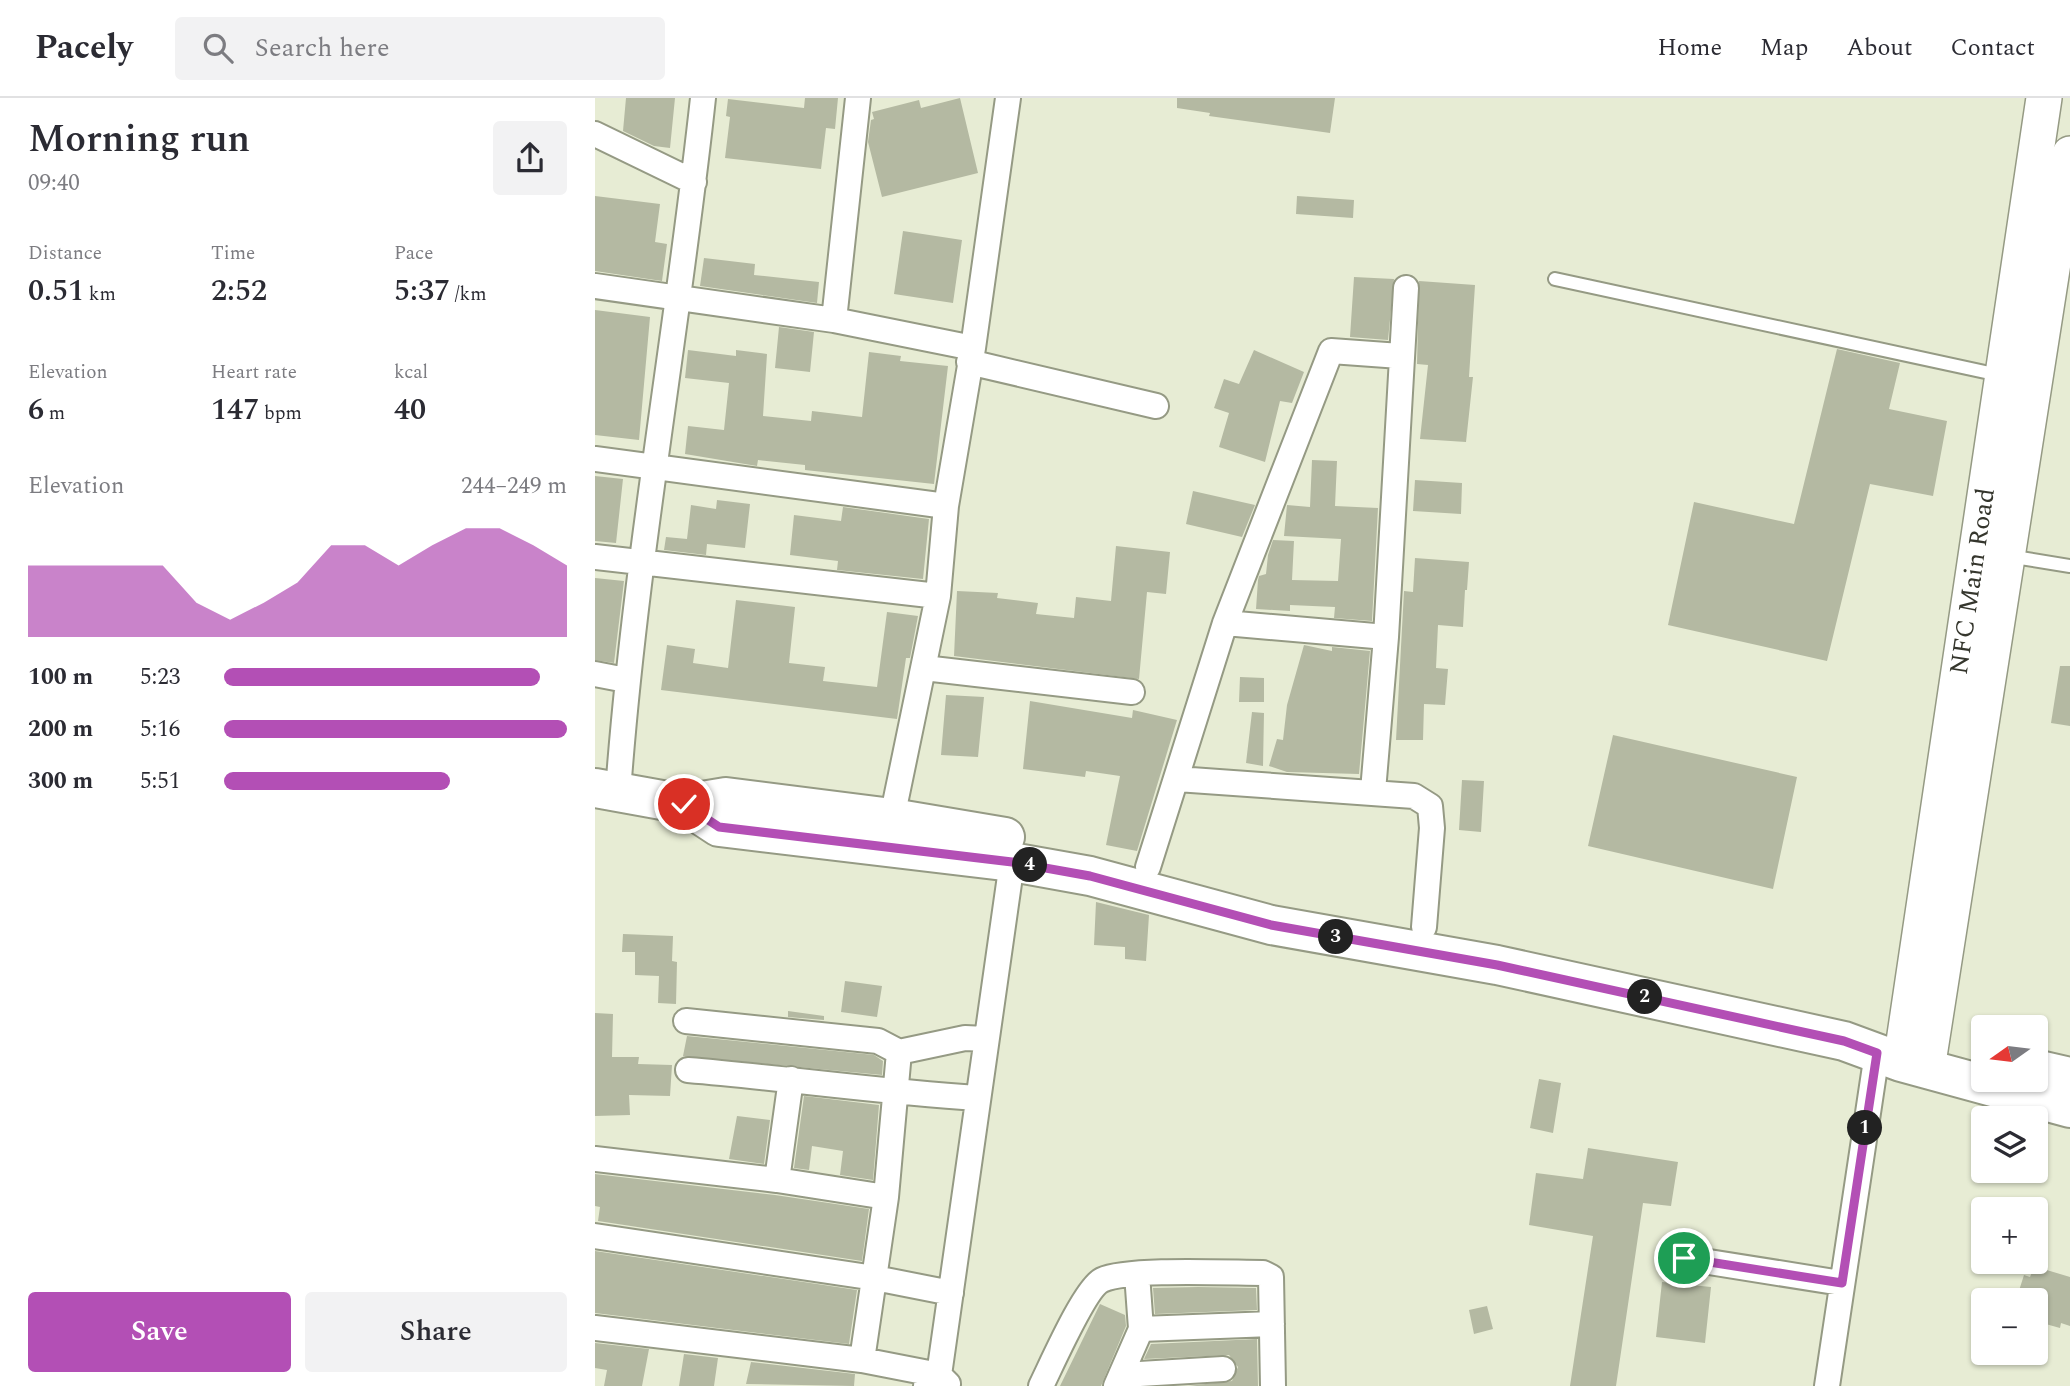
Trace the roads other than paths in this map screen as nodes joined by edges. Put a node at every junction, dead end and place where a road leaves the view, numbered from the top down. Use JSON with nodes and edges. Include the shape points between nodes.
{"nodes":[{"id":1,"x":703,"y":98,"type":"edge"},
{"id":2,"x":858,"y":98,"type":"edge"},
{"id":3,"x":1008,"y":98,"type":"edge"},
{"id":4,"x":2044,"y":98,"type":"edge"},
{"id":5,"x":595,"y":134,"type":"edge"},
{"id":6,"x":2069,"y":169,"type":"edge"},
{"id":7,"x":694,"y":182,"type":"junction"},
{"id":8,"x":1555,"y":279,"type":"dead end"},
{"id":9,"x":595,"y":286,"type":"edge"},
{"id":10,"x":1406,"y":288,"type":"dead end"},
{"id":11,"x":679,"y":297,"type":"junction"},
{"id":12,"x":834,"y":320,"type":"junction"},
{"id":13,"x":971,"y":355,"type":"junction"},
{"id":14,"x":1400,"y":356,"type":"junction"},
{"id":15,"x":2003,"y":375,"type":"junction"},
{"id":16,"x":1156,"y":406,"type":"dead end"},
{"id":17,"x":595,"y":459,"type":"edge"},
{"id":18,"x":656,"y":466,"type":"junction"},
{"id":19,"x":946,"y":506,"type":"junction"},
{"id":20,"x":2007,"y":556,"type":"junction"},
{"id":21,"x":595,"y":557,"type":"edge"},
{"id":22,"x":641,"y":564,"type":"junction"},
{"id":23,"x":2070,"y":566,"type":"edge"},
{"id":24,"x":938,"y":596,"type":"junction"},
{"id":25,"x":1225,"y":623,"type":"junction"},
{"id":26,"x":1386,"y":637,"type":"junction"},
{"id":27,"x":924,"y":668,"type":"junction"},
{"id":28,"x":595,"y":674,"type":"edge"},
{"id":29,"x":626,"y":680,"type":"junction"},
{"id":30,"x":1132,"y":692,"type":"dead end"},
{"id":31,"x":1177,"y":779,"type":"junction"},
{"id":32,"x":606,"y":790,"type":"edge"},
{"id":33,"x":1373,"y":791,"type":"junction"},
{"id":34,"x":684,"y":804,"type":"junction"},
{"id":35,"x":892,"y":818,"type":"junction"},
{"id":36,"x":1012,"y":862,"type":"junction"},
{"id":37,"x":1148,"y":866,"type":"junction"},
{"id":38,"x":1424,"y":926,"type":"junction"},
{"id":39,"x":686,"y":1021,"type":"dead end"},
{"id":40,"x":986,"y":1039,"type":"junction"},
{"id":41,"x":899,"y":1052,"type":"junction"},
{"id":42,"x":1909,"y":1053,"type":"junction"},
{"id":43,"x":1971,"y":1056,"type":"edge"},
{"id":44,"x":688,"y":1070,"type":"dead end"},
{"id":45,"x":2048,"y":1072,"type":"edge"},
{"id":46,"x":2070,"y":1077,"type":"edge"},
{"id":47,"x":791,"y":1079,"type":"junction"},
{"id":48,"x":897,"y":1093,"type":"junction"},
{"id":49,"x":978,"y":1098,"type":"junction"},
{"id":50,"x":2070,"y":1108,"type":"edge"},
{"id":51,"x":595,"y":1159,"type":"edge"},
{"id":52,"x":777,"y":1180,"type":"junction"},
{"id":53,"x":885,"y":1197,"type":"junction"},
{"id":54,"x":595,"y":1236,"type":"edge"},
{"id":55,"x":1684,"y":1258,"type":"dead end"},
{"id":56,"x":1137,"y":1274,"type":"junction"},
{"id":57,"x":875,"y":1278,"type":"junction"},
{"id":58,"x":1842,"y":1283,"type":"junction"},
{"id":59,"x":951,"y":1293,"type":"junction"},
{"id":60,"x":1272,"y":1324,"type":"junction"},
{"id":61,"x":595,"y":1328,"type":"edge"},
{"id":62,"x":1141,"y":1329,"type":"junction"},
{"id":63,"x":862,"y":1360,"type":"junction"},
{"id":64,"x":1223,"y":1369,"type":"dead end"},
{"id":65,"x":1119,"y":1380,"type":"edge"},
{"id":66,"x":939,"y":1382,"type":"edge"},
{"id":67,"x":1041,"y":1386,"type":"edge"},
{"id":68,"x":1273,"y":1386,"type":"edge"},
{"id":69,"x":1827,"y":1386,"type":"edge"}],
"edges":[{"from":1,"to":7,"type":"street"},
{"from":2,"to":12,"type":"street"},
{"from":3,"to":13,"type":"street"},
{"from":4,"to":15,"type":"main road","name":"NFC Main Road"},
{"from":5,"to":7,"type":"street"},
{"from":6,"to":20,"type":"main road","name":"NFC Main Road"},
{"from":7,"to":11,"type":"street"},
{"from":8,"to":15,"type":"lane"},
{"from":9,"to":11,"type":"street"},
{"from":10,"to":14,"type":"street"},
{"from":11,"to":12,"type":"street"},
{"from":11,"to":18,"type":"street"},
{"from":12,"to":13,"type":"street"},
{"from":13,"to":16,"type":"street"},
{"from":13,"to":19,"type":"street"},
{"from":14,"to":25,"type":"street","via":[[1331,351]]},
{"from":14,"to":26,"type":"street"},
{"from":15,"to":42,"type":"main road","name":"NFC Main Road"},
{"from":17,"to":18,"type":"street"},
{"from":18,"to":19,"type":"street"},
{"from":18,"to":22,"type":"street"},
{"from":19,"to":24,"type":"street"},
{"from":20,"to":23,"type":"lane"},
{"from":20,"to":42,"type":"main road","name":"NFC Main Road"},
{"from":21,"to":22,"type":"street"},
{"from":22,"to":24,"type":"street"},
{"from":22,"to":29,"type":"street"},
{"from":24,"to":27,"type":"street"},
{"from":25,"to":26,"type":"street"},
{"from":25,"to":31,"type":"street"},
{"from":26,"to":33,"type":"street"},
{"from":27,"to":30,"type":"street"},
{"from":27,"to":35,"type":"street"},
{"from":28,"to":29,"type":"street"},
{"from":29,"to":32,"type":"street"},
{"from":31,"to":33,"type":"street"},
{"from":31,"to":37,"type":"street"},
{"from":32,"to":34,"type":"main road"},
{"from":33,"to":38,"type":"street","via":[[1414,796],[1430,806]]},
{"from":34,"to":35,"type":"main road","via":[[726,797]]},
{"from":34,"to":36,"type":"main road","via":[[719,827]]},
{"from":35,"to":37,"type":"main road"},
{"from":36,"to":40,"type":"street"},
{"from":36,"to":42,"type":"main road","via":[[1090,876],[1271,925],[1497,965]]},
{"from":37,"to":38,"type":"main road","via":[[1277,902]]},
{"from":38,"to":42,"type":"main road","via":[[1606,965]]},
{"from":39,"to":41,"type":"street","via":[[878,1041]]},
{"from":40,"to":41,"type":"street","via":[[965,1038]]},
{"from":40,"to":49,"type":"street"},
{"from":41,"to":48,"type":"street"},
{"from":42,"to":43,"type":"main road"},
{"from":42,"to":50,"type":"main road"},
{"from":42,"to":58,"type":"street"},
{"from":44,"to":47,"type":"street"},
{"from":45,"to":46,"type":"main road"},
{"from":47,"to":48,"type":"street"},
{"from":47,"to":52,"type":"street"},
{"from":48,"to":49,"type":"street"},
{"from":48,"to":53,"type":"street"},
{"from":49,"to":59,"type":"street"},
{"from":51,"to":52,"type":"street"},
{"from":52,"to":53,"type":"street"},
{"from":53,"to":57,"type":"street"},
{"from":54,"to":57,"type":"street"},
{"from":55,"to":58,"type":"street"},
{"from":56,"to":60,"type":"street","via":[[1269,1273]]},
{"from":56,"to":62,"type":"street"},
{"from":56,"to":67,"type":"street","via":[[1101,1280],[1087,1297]]},
{"from":57,"to":59,"type":"street"},
{"from":57,"to":63,"type":"street"},
{"from":58,"to":69,"type":"street"},
{"from":59,"to":66,"type":"street"},
{"from":60,"to":62,"type":"street"},
{"from":60,"to":68,"type":"street"},
{"from":61,"to":63,"type":"street"},
{"from":62,"to":65,"type":"street"},
{"from":63,"to":66,"type":"street"},
{"from":64,"to":65,"type":"street"}]}
